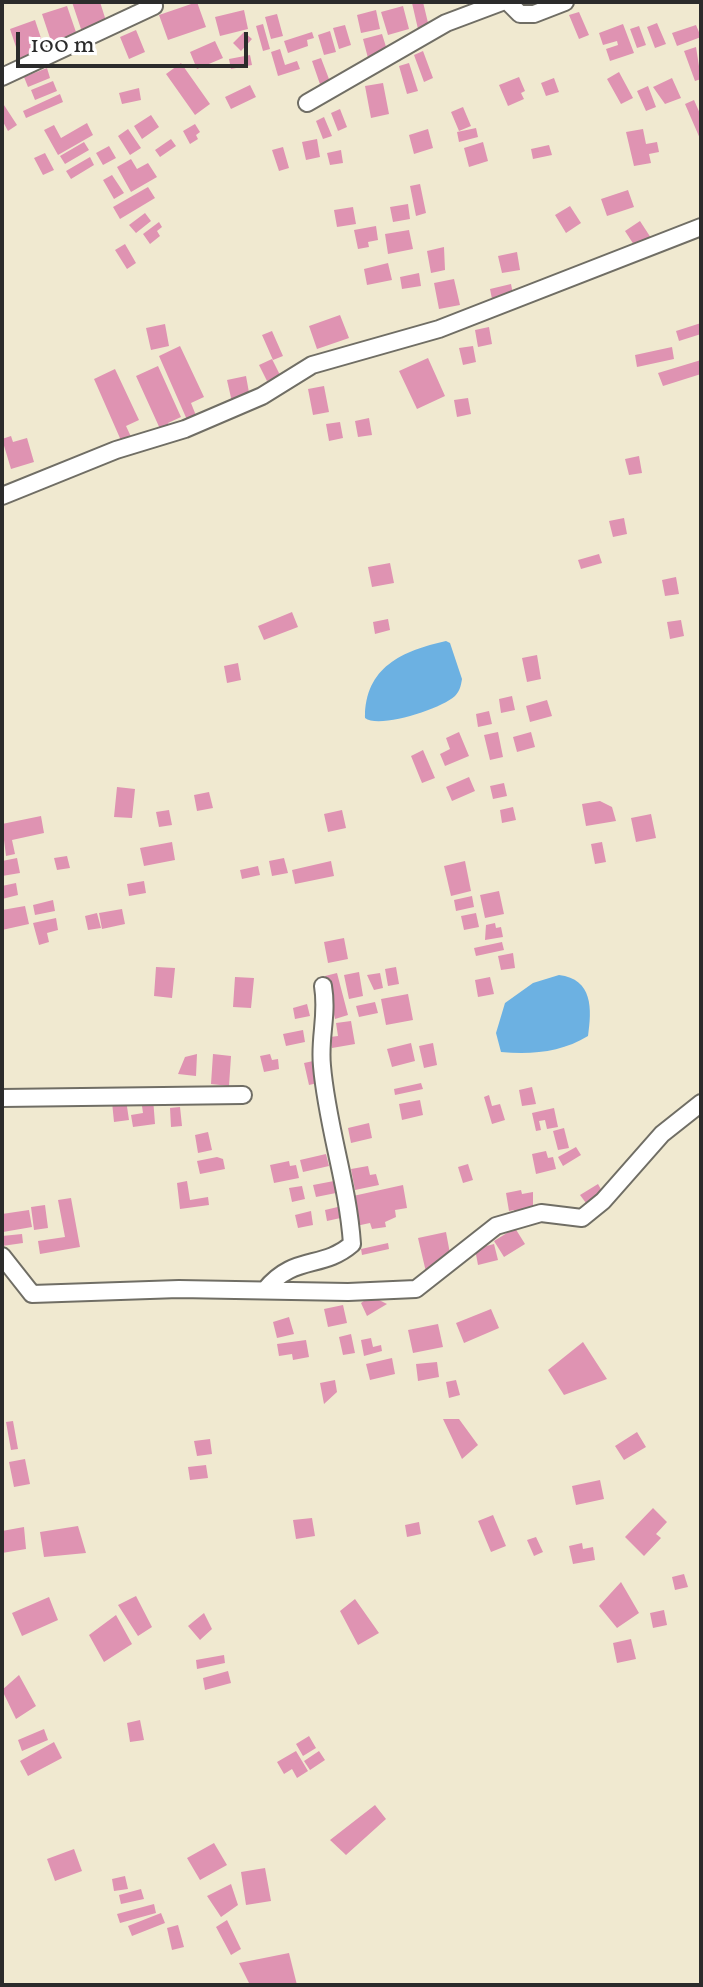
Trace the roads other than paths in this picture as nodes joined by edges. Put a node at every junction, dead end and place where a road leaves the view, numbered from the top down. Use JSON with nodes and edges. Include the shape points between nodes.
{"nodes":[{"id":1,"x":505,"y":2,"type":"edge"},
{"id":2,"x":565,"y":2,"type":"edge"},
{"id":3,"x":154,"y":6,"type":"dead end"},
{"id":4,"x":2,"y":77,"type":"edge"},
{"id":5,"x":307,"y":103,"type":"dead end"},
{"id":6,"x":701,"y":227,"type":"edge"},
{"id":7,"x":2,"y":496,"type":"edge"},
{"id":8,"x":323,"y":986,"type":"dead end"},
{"id":9,"x":243,"y":1095,"type":"dead end"},
{"id":10,"x":2,"y":1098,"type":"edge"},
{"id":11,"x":701,"y":1103,"type":"edge"},
{"id":12,"x":2,"y":1256,"type":"edge"},
{"id":13,"x":265,"y":1290,"type":"junction"}],
"edges":[{"from":1,"to":2,"type":"street","via":[[520,14],[534,14]]},
{"from":1,"to":5,"type":"street","via":[[446,23]]},
{"from":3,"to":4,"type":"street"},
{"from":6,"to":7,"type":"street","via":[[439,329],[312,365],[262,396],[185,429],[116,450]]},
{"from":8,"to":13,"type":"street","via":[[328,1013],[322,1066],[352,1244],[339,1256],[280,1272]]},
{"from":9,"to":10,"type":"street"},
{"from":11,"to":13,"type":"street","via":[[662,1134],[582,1218],[541,1213],[496,1226],[416,1289]]},
{"from":12,"to":13,"type":"street","via":[[32,1294]]}]}
